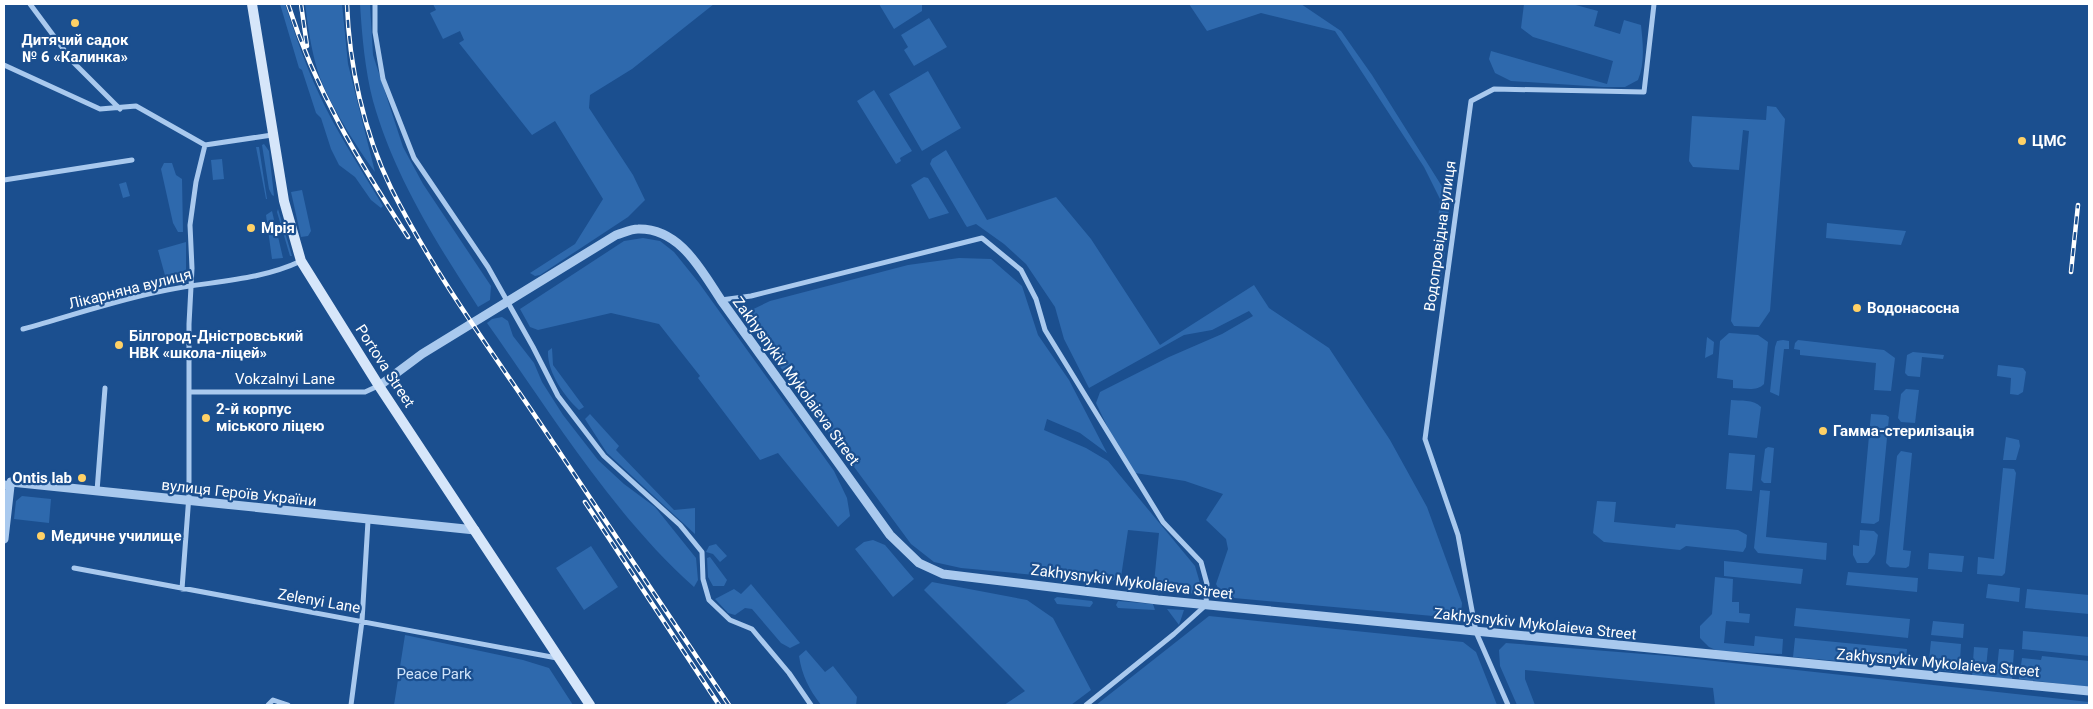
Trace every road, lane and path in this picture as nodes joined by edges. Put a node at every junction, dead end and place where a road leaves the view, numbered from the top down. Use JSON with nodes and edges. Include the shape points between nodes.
{"nodes":[{"id":1,"x":30,"y":4,"type":"edge"},
{"id":2,"x":252,"y":4,"type":"edge"},
{"id":3,"x":375,"y":4,"type":"edge"},
{"id":4,"x":1654,"y":4,"type":"edge"},
{"id":5,"x":4,"y":64,"type":"edge"},
{"id":6,"x":120,"y":109,"type":"junction"},
{"id":7,"x":272,"y":135,"type":"junction"},
{"id":8,"x":205,"y":145,"type":"junction"},
{"id":9,"x":132,"y":160,"type":"dead end"},
{"id":10,"x":4,"y":180,"type":"edge"},
{"id":11,"x":301,"y":261,"type":"junction"},
{"id":12,"x":190,"y":286,"type":"junction"},
{"id":13,"x":721,"y":300,"type":"junction"},
{"id":14,"x":509,"y":303,"type":"junction"},
{"id":15,"x":23,"y":329,"type":"dead end"},
{"id":16,"x":379,"y":386,"type":"junction"},
{"id":17,"x":105,"y":388,"type":"dead end"},
{"id":18,"x":190,"y":392,"type":"junction"},
{"id":19,"x":7,"y":485,"type":"edge"},
{"id":20,"x":97,"y":492,"type":"junction"},
{"id":21,"x":188,"y":501,"type":"junction"},
{"id":22,"x":368,"y":521,"type":"junction"},
{"id":23,"x":475,"y":530,"type":"junction"},
{"id":24,"x":4,"y":539,"type":"edge"},
{"id":25,"x":74,"y":568,"type":"dead end"},
{"id":26,"x":182,"y":589,"type":"junction"},
{"id":27,"x":1206,"y":605,"type":"junction"},
{"id":28,"x":362,"y":621,"type":"junction"},
{"id":29,"x":1476,"y":632,"type":"junction"},
{"id":30,"x":560,"y":658,"type":"junction"},
{"id":31,"x":2089,"y":690,"type":"edge"},
{"id":32,"x":268,"y":705,"type":"edge"},
{"id":33,"x":288,"y":705,"type":"edge"},
{"id":34,"x":351,"y":705,"type":"edge"},
{"id":35,"x":590,"y":705,"type":"edge"},
{"id":36,"x":811,"y":705,"type":"edge"},
{"id":37,"x":1086,"y":705,"type":"edge"},
{"id":38,"x":1508,"y":705,"type":"edge"}],
"edges":[{"from":1,"to":6,"type":"street","via":[[73,62]]},
{"from":2,"to":7,"type":"main road","name":"Portova Street"},
{"from":3,"to":14,"type":"street","via":[[375,32],[383,79],[414,158]]},
{"from":4,"to":29,"type":"street","name":"Водопровідна вулиця","via":[[1644,92],[1494,89],[1471,101],[1425,439],[1458,535]]},
{"from":5,"to":6,"type":"street","via":[[100,109]]},
{"from":6,"to":8,"type":"street","via":[[136,106]]},
{"from":7,"to":8,"type":"street"},
{"from":7,"to":11,"type":"main road","name":"Portova Street","via":[[284,200]]},
{"from":8,"to":12,"type":"street","via":[[190,225]]},
{"from":9,"to":10,"type":"street"},
{"from":11,"to":12,"type":"street","name":"Лікарняна вулиця","via":[[284,269]]},
{"from":11,"to":16,"type":"main road","name":"Portova Street"},
{"from":12,"to":15,"type":"street","name":"Лікарняна вулиця"},
{"from":12,"to":18,"type":"street"},
{"from":13,"to":14,"type":"street","name":"Zakhysnykiv Mykolaieva Street","via":[[695,260],[671,238],[653,230],[636,229],[616,236]]},
{"from":13,"to":27,"type":"street","name":"Zakhysnykiv Mykolaieva Street","via":[[890,535],[919,563],[943,574]]},
{"from":13,"to":27,"type":"street","via":[[751,296],[982,238],[1020,270],[1036,299],[1045,330],[1163,522],[1201,562],[1207,584]]},
{"from":14,"to":16,"type":"street","name":"Zakhysnykiv Mykolaieva Street","via":[[422,354]]},
{"from":14,"to":36,"type":"street","via":[[558,396],[604,456],[680,525],[702,552],[702,579],[709,600],[730,620],[752,629]]},
{"from":16,"to":18,"type":"street","name":"Vokzalnyi Lane","via":[[365,392]]},
{"from":16,"to":23,"type":"main road","name":"Portova Street"},
{"from":17,"to":20,"type":"street"},
{"from":18,"to":21,"type":"street"},
{"from":19,"to":20,"type":"street","name":"вулиця Героїв України","via":[[11,482]]},
{"from":19,"to":24,"type":"street"},
{"from":20,"to":21,"type":"street","name":"вулиця Героїв України"},
{"from":21,"to":22,"type":"street","name":"вулиця Героїв України"},
{"from":21,"to":26,"type":"street"},
{"from":22,"to":23,"type":"street","name":"вулиця Героїв України"},
{"from":22,"to":28,"type":"street"},
{"from":23,"to":30,"type":"main road","name":"Portova Street"},
{"from":25,"to":26,"type":"street","name":"Zelenyi Lane"},
{"from":26,"to":28,"type":"street","name":"Zelenyi Lane"},
{"from":27,"to":29,"type":"street","name":"Zakhysnykiv Mykolaieva Street"},
{"from":27,"to":37,"type":"street"},
{"from":28,"to":30,"type":"street","name":"Zelenyi Lane"},
{"from":28,"to":34,"type":"street"},
{"from":29,"to":31,"type":"street","name":"Zakhysnykiv Mykolaieva Street"},
{"from":29,"to":38,"type":"street"},
{"from":30,"to":35,"type":"main road","name":"Portova Street"},
{"from":32,"to":33,"type":"street","via":[[273,700]]}]}
